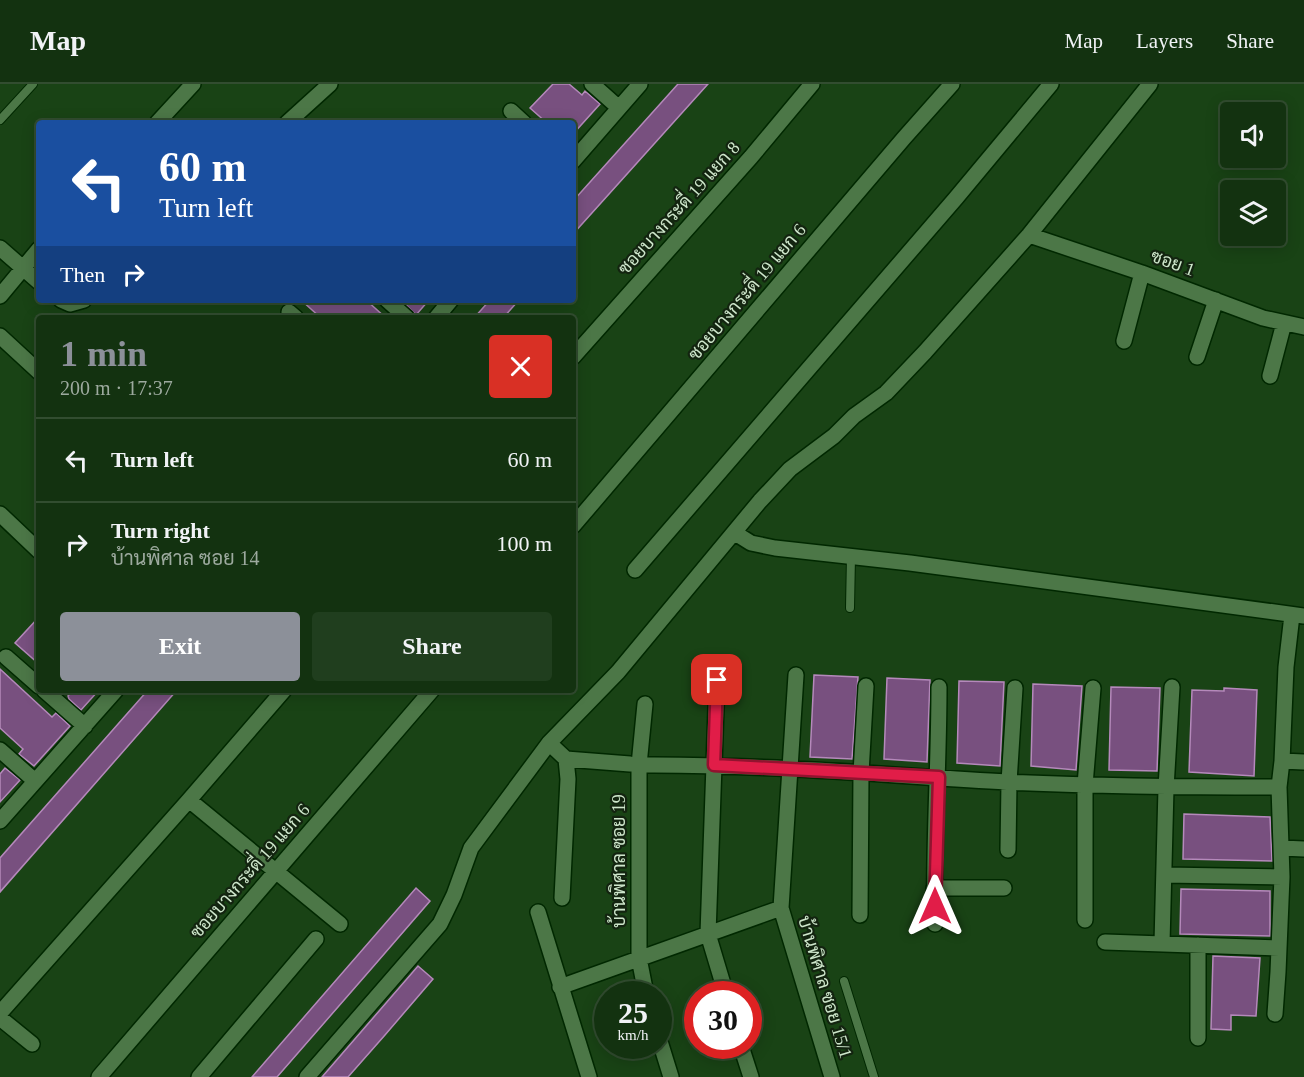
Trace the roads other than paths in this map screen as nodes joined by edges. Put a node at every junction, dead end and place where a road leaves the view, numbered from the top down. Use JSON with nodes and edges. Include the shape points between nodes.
{"nodes":[{"id":1,"x":33,"y":84,"type":"edge"},
{"id":2,"x":193,"y":84,"type":"edge"},
{"id":3,"x":330,"y":84,"type":"edge"},
{"id":4,"x":592,"y":84,"type":"edge"},
{"id":5,"x":640,"y":84,"type":"edge"},
{"id":6,"x":813,"y":84,"type":"edge"},
{"id":7,"x":952,"y":84,"type":"edge"},
{"id":8,"x":1051,"y":84,"type":"edge"},
{"id":9,"x":1150,"y":84,"type":"edge"},
{"id":10,"x":619,"y":108,"type":"junction"},
{"id":11,"x":511,"y":111,"type":"dead end"},
{"id":12,"x":0,"y":120,"type":"edge"},
{"id":13,"x":159,"y":120,"type":"edge"},
{"id":14,"x":290,"y":120,"type":"edge"},
{"id":15,"x":521,"y":120,"type":"edge"},
{"id":16,"x":576,"y":158,"type":"edge"},
{"id":17,"x":1029,"y":236,"type":"junction"},
{"id":18,"x":0,"y":248,"type":"edge"},
{"id":19,"x":36,"y":252,"type":"edge"},
{"id":20,"x":22,"y":267,"type":"junction"},
{"id":21,"x":1142,"y":273,"type":"junction"},
{"id":22,"x":36,"y":279,"type":"edge"},
{"id":23,"x":0,"y":296,"type":"edge"},
{"id":24,"x":1216,"y":300,"type":"junction"},
{"id":25,"x":390,"y":303,"type":"edge"},
{"id":26,"x":448,"y":303,"type":"edge"},
{"id":27,"x":404,"y":315,"type":"edge"},
{"id":28,"x":438,"y":315,"type":"edge"},
{"id":29,"x":1284,"y":323,"type":"junction"},
{"id":30,"x":1304,"y":327,"type":"edge"},
{"id":31,"x":0,"y":336,"type":"edge"},
{"id":32,"x":1124,"y":341,"type":"dead end"},
{"id":33,"x":576,"y":354,"type":"edge"},
{"id":34,"x":1197,"y":357,"type":"dead end"},
{"id":35,"x":36,"y":369,"type":"edge"},
{"id":36,"x":1270,"y":376,"type":"dead end"},
{"id":37,"x":0,"y":514,"type":"edge"},
{"id":38,"x":576,"y":522,"type":"edge"},
{"id":39,"x":735,"y":533,"type":"junction"},
{"id":40,"x":36,"y":548,"type":"edge"},
{"id":41,"x":851,"y":556,"type":"junction"},
{"id":42,"x":635,"y":570,"type":"dead end"},
{"id":43,"x":850,"y":608,"type":"dead end"},
{"id":44,"x":1298,"y":615,"type":"edge"},
{"id":45,"x":6,"y":657,"type":"dead end"},
{"id":46,"x":796,"y":675,"type":"dead end"},
{"id":47,"x":717,"y":680,"type":"dead end"},
{"id":48,"x":36,"y":683,"type":"edge"},
{"id":49,"x":866,"y":686,"type":"dead end"},
{"id":50,"x":939,"y":687,"type":"dead end"},
{"id":51,"x":1093,"y":687,"type":"dead end"},
{"id":52,"x":1172,"y":687,"type":"dead end"},
{"id":53,"x":1015,"y":688,"type":"dead end"},
{"id":54,"x":47,"y":693,"type":"edge"},
{"id":55,"x":113,"y":693,"type":"edge"},
{"id":56,"x":281,"y":693,"type":"edge"},
{"id":57,"x":429,"y":693,"type":"edge"},
{"id":58,"x":645,"y":704,"type":"dead end"},
{"id":59,"x":84,"y":726,"type":"junction"},
{"id":60,"x":549,"y":743,"type":"junction"},
{"id":61,"x":0,"y":750,"type":"edge"},
{"id":62,"x":566,"y":759,"type":"junction"},
{"id":63,"x":1282,"y":761,"type":"junction"},
{"id":64,"x":1304,"y":762,"type":"edge"},
{"id":65,"x":634,"y":765,"type":"junction"},
{"id":66,"x":714,"y":765,"type":"junction"},
{"id":67,"x":789,"y":768,"type":"junction"},
{"id":68,"x":861,"y":773,"type":"junction"},
{"id":69,"x":939,"y":777,"type":"junction"},
{"id":70,"x":35,"y":781,"type":"junction"},
{"id":71,"x":1009,"y":782,"type":"junction"},
{"id":72,"x":1085,"y":785,"type":"junction"},
{"id":73,"x":1279,"y":787,"type":"junction"},
{"id":74,"x":1166,"y":788,"type":"junction"},
{"id":75,"x":189,"y":800,"type":"junction"},
{"id":76,"x":0,"y":821,"type":"edge"},
{"id":77,"x":1282,"y":848,"type":"junction"},
{"id":78,"x":1304,"y":849,"type":"edge"},
{"id":79,"x":1008,"y":850,"type":"dead end"},
{"id":80,"x":276,"y":871,"type":"junction"},
{"id":81,"x":1164,"y":875,"type":"junction"},
{"id":82,"x":1282,"y":877,"type":"junction"},
{"id":83,"x":934,"y":888,"type":"junction"},
{"id":84,"x":1004,"y":888,"type":"dead end"},
{"id":85,"x":562,"y":898,"type":"dead end"},
{"id":86,"x":781,"y":908,"type":"junction"},
{"id":87,"x":538,"y":912,"type":"dead end"},
{"id":88,"x":860,"y":915,"type":"dead end"},
{"id":89,"x":1084,"y":920,"type":"dead end"},
{"id":90,"x":340,"y":924,"type":"dead end"},
{"id":91,"x":935,"y":924,"type":"dead end"},
{"id":92,"x":708,"y":934,"type":"junction"},
{"id":93,"x":316,"y":939,"type":"dead end"},
{"id":94,"x":1105,"y":942,"type":"dead end"},
{"id":95,"x":1162,"y":943,"type":"junction"},
{"id":96,"x":1198,"y":945,"type":"junction"},
{"id":97,"x":1279,"y":948,"type":"junction"},
{"id":98,"x":639,"y":958,"type":"junction"},
{"id":99,"x":643,"y":981,"type":"edge"},
{"id":100,"x":722,"y":981,"type":"edge"},
{"id":101,"x":844,"y":981,"type":"dead end"},
{"id":102,"x":560,"y":987,"type":"junction"},
{"id":103,"x":1275,"y":1014,"type":"dead end"},
{"id":104,"x":0,"y":1016,"type":"edge"},
{"id":105,"x":1198,"y":1038,"type":"dead end"},
{"id":106,"x":32,"y":1044,"type":"dead end"},
{"id":107,"x":665,"y":1059,"type":"edge"},
{"id":108,"x":745,"y":1059,"type":"edge"},
{"id":109,"x":99,"y":1077,"type":"edge"},
{"id":110,"x":199,"y":1077,"type":"edge"},
{"id":111,"x":307,"y":1077,"type":"edge"},
{"id":112,"x":589,"y":1077,"type":"edge"},
{"id":113,"x":671,"y":1077,"type":"edge"},
{"id":114,"x":751,"y":1077,"type":"edge"},
{"id":115,"x":831,"y":1077,"type":"edge"},
{"id":116,"x":874,"y":1077,"type":"edge"}],
"edges":[{"from":1,"to":12,"type":"lane"},
{"from":2,"to":13,"type":"street"},
{"from":3,"to":14,"type":"street"},
{"from":4,"to":10,"type":"street"},
{"from":5,"to":10,"type":"street"},
{"from":6,"to":33,"type":"street","name":"ซอยบางกระดี่ 19 แยก 8"},
{"from":7,"to":38,"type":"street","name":"ซอยบางกระดี่ 19 แยก 6"},
{"from":8,"to":42,"type":"street"},
{"from":9,"to":17,"type":"street"},
{"from":10,"to":16,"type":"street"},
{"from":11,"to":15,"type":"street"},
{"from":17,"to":21,"type":"street","name":"ซอย 1"},
{"from":17,"to":39,"type":"street","via":[[886,393],[790,469]]},
{"from":18,"to":20,"type":"street"},
{"from":19,"to":20,"type":"street"},
{"from":20,"to":22,"type":"street"},
{"from":20,"to":23,"type":"street"},
{"from":21,"to":24,"type":"street","name":"ซอย 1"},
{"from":21,"to":32,"type":"street"},
{"from":24,"to":29,"type":"street","name":"ซอย 1"},
{"from":24,"to":34,"type":"street"},
{"from":25,"to":27,"type":"street"},
{"from":26,"to":28,"type":"street"},
{"from":29,"to":30,"type":"street","name":"ซอย 1"},
{"from":29,"to":36,"type":"street"},
{"from":31,"to":35,"type":"street"},
{"from":37,"to":40,"type":"street"},
{"from":39,"to":41,"type":"street","via":[[751,543],[774,548]]},
{"from":39,"to":60,"type":"street","via":[[618,672]]},
{"from":41,"to":43,"type":"lane"},
{"from":41,"to":44,"type":"street"},
{"from":44,"to":63,"type":"street","via":[[1285,684]]},
{"from":45,"to":48,"type":"street"},
{"from":46,"to":67,"type":"street","name":"บ้านพิศาล ซอย 15/1"},
{"from":47,"to":66,"type":"street"},
{"from":49,"to":68,"type":"street"},
{"from":50,"to":69,"type":"street"},
{"from":51,"to":72,"type":"street"},
{"from":52,"to":74,"type":"street"},
{"from":53,"to":71,"type":"street"},
{"from":54,"to":59,"type":"street"},
{"from":55,"to":59,"type":"street"},
{"from":56,"to":75,"type":"street"},
{"from":57,"to":80,"type":"street","name":"ซอยบางกระดี่ 19 แยก 6"},
{"from":58,"to":65,"type":"street","name":"บ้านพิศาล ซอย 19"},
{"from":59,"to":70,"type":"street"},
{"from":60,"to":62,"type":"street"},
{"from":60,"to":111,"type":"street","via":[[471,848],[440,924]]},
{"from":61,"to":70,"type":"street"},
{"from":62,"to":65,"type":"street"},
{"from":62,"to":85,"type":"street"},
{"from":63,"to":64,"type":"street"},
{"from":63,"to":73,"type":"street"},
{"from":65,"to":66,"type":"street"},
{"from":65,"to":98,"type":"street","name":"บ้านพิศาล ซอย 19"},
{"from":66,"to":67,"type":"street"},
{"from":66,"to":92,"type":"street"},
{"from":67,"to":68,"type":"street"},
{"from":67,"to":86,"type":"street","name":"บ้านพิศาล ซอย 15/1"},
{"from":68,"to":69,"type":"street"},
{"from":68,"to":88,"type":"street"},
{"from":69,"to":71,"type":"street"},
{"from":69,"to":83,"type":"street"},
{"from":70,"to":76,"type":"street"},
{"from":71,"to":72,"type":"street"},
{"from":71,"to":79,"type":"street"},
{"from":72,"to":74,"type":"street"},
{"from":72,"to":89,"type":"street"},
{"from":73,"to":74,"type":"street"},
{"from":73,"to":77,"type":"street"},
{"from":74,"to":81,"type":"street"},
{"from":75,"to":80,"type":"street"},
{"from":75,"to":104,"type":"street"},
{"from":77,"to":78,"type":"street"},
{"from":77,"to":82,"type":"street"},
{"from":80,"to":90,"type":"street"},
{"from":80,"to":109,"type":"street","name":"ซอยบางกระดี่ 19 แยก 6"},
{"from":81,"to":82,"type":"street"},
{"from":81,"to":95,"type":"street"},
{"from":82,"to":97,"type":"street"},
{"from":83,"to":84,"type":"street"},
{"from":83,"to":91,"type":"street"},
{"from":86,"to":92,"type":"street"},
{"from":86,"to":115,"type":"street","name":"บ้านพิศาล ซอย 15/1"},
{"from":87,"to":102,"type":"street"},
{"from":92,"to":98,"type":"street"},
{"from":92,"to":100,"type":"street"},
{"from":93,"to":110,"type":"street"},
{"from":94,"to":95,"type":"street"},
{"from":95,"to":96,"type":"street"},
{"from":96,"to":97,"type":"street"},
{"from":96,"to":105,"type":"street"},
{"from":97,"to":103,"type":"street"},
{"from":98,"to":99,"type":"street","name":"บ้านพิศาล ซอย 19"},
{"from":98,"to":102,"type":"street"},
{"from":101,"to":116,"type":"lane"},
{"from":102,"to":112,"type":"street"},
{"from":104,"to":106,"type":"street"},
{"from":107,"to":113,"type":"street"},
{"from":108,"to":114,"type":"street"}]}
